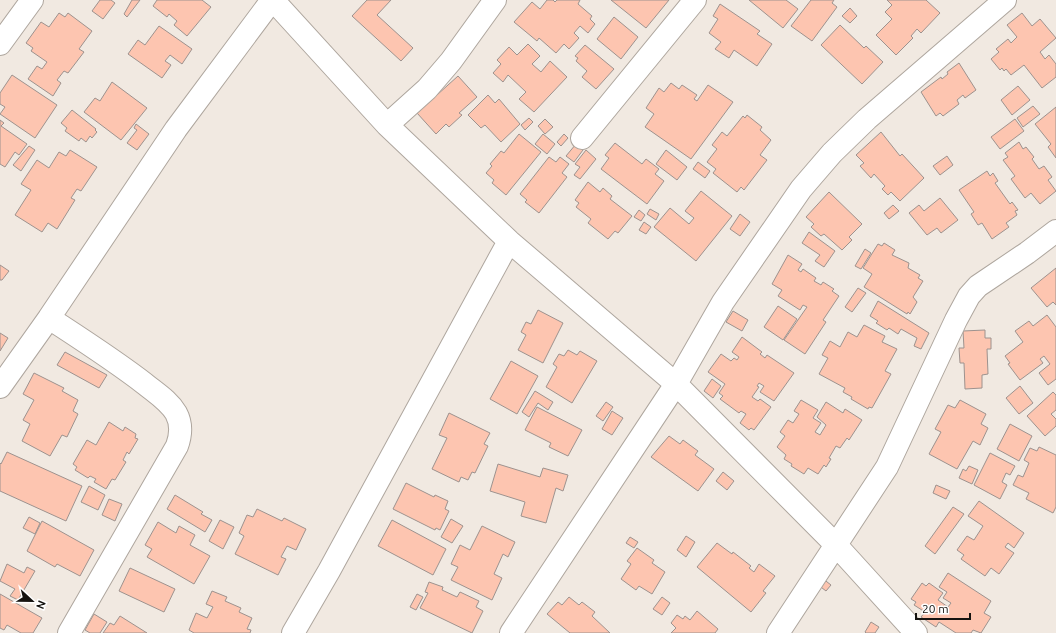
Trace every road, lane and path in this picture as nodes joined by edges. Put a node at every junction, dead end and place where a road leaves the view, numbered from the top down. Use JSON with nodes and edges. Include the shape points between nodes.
{"nodes":[{"id":1,"x":32,"y":0,"type":"edge"},
{"id":2,"x":273,"y":0,"type":"edge"},
{"id":3,"x":495,"y":0,"type":"edge"},
{"id":4,"x":695,"y":0,"type":"edge"},
{"id":5,"x":1005,"y":0,"type":"edge"},
{"id":6,"x":0,"y":44,"type":"edge"},
{"id":7,"x":387,"y":125,"type":"junction"},
{"id":8,"x":582,"y":138,"type":"dead end"},
{"id":9,"x":1056,"y":231,"type":"edge"},
{"id":10,"x":509,"y":242,"type":"junction"},
{"id":11,"x":49,"y":318,"type":"junction"},
{"id":12,"x":676,"y":384,"type":"junction"},
{"id":13,"x":0,"y":387,"type":"edge"},
{"id":14,"x":836,"y":545,"type":"junction"},
{"id":15,"x":69,"y":633,"type":"edge"},
{"id":16,"x":292,"y":633,"type":"edge"},
{"id":17,"x":511,"y":633,"type":"edge"},
{"id":18,"x":778,"y":633,"type":"edge"},
{"id":19,"x":916,"y":633,"type":"edge"}],
"edges":[{"from":1,"to":6,"type":"street"},
{"from":2,"to":7,"type":"street"},
{"from":2,"to":11,"type":"street","via":[[176,129]]},
{"from":3,"to":7,"type":"street","via":[[442,72]]},
{"from":4,"to":8,"type":"street"},
{"from":5,"to":12,"type":"street","via":[[867,119],[832,153],[801,189],[723,302]]},
{"from":7,"to":10,"type":"street"},
{"from":9,"to":14,"type":"street","via":[[978,286],[969,296],[887,467]]},
{"from":10,"to":12,"type":"street"},
{"from":10,"to":16,"type":"street","via":[[333,564]]},
{"from":11,"to":13,"type":"street"},
{"from":11,"to":15,"type":"street","via":[[160,395],[177,414],[181,435]]},
{"from":12,"to":14,"type":"street"},
{"from":12,"to":17,"type":"street"},
{"from":14,"to":18,"type":"street"},
{"from":14,"to":19,"type":"street"}]}
